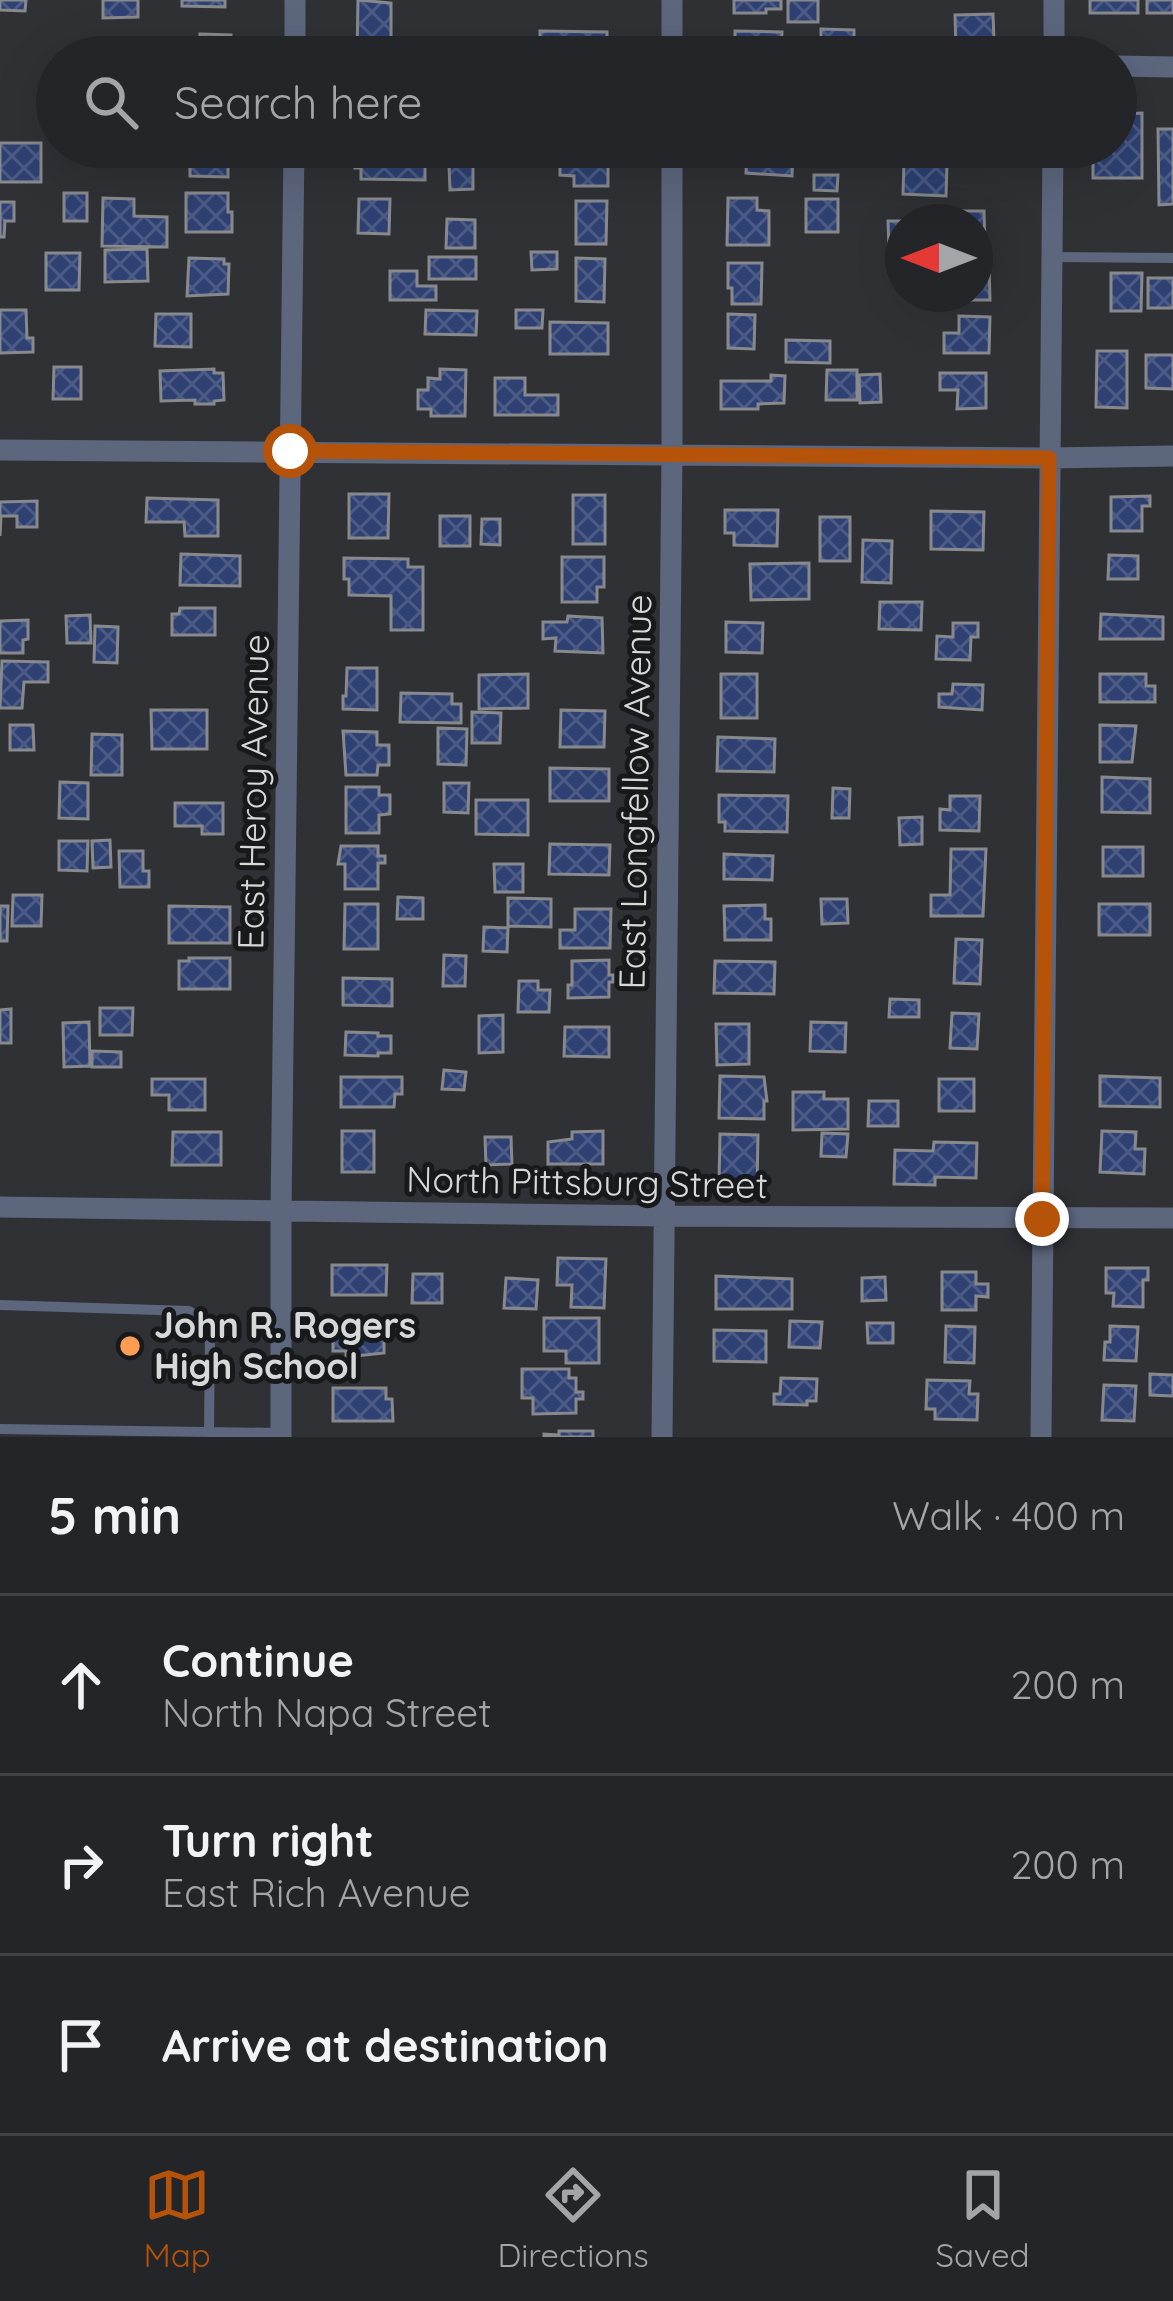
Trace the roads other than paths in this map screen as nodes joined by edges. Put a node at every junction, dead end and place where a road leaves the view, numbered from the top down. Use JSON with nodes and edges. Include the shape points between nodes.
{"nodes":[{"id":1,"x":295,"y":0,"type":"edge"},
{"id":2,"x":672,"y":0,"type":"edge"},
{"id":3,"x":1054,"y":0,"type":"edge"},
{"id":4,"x":295,"y":36,"type":"edge"},
{"id":5,"x":672,"y":36,"type":"edge"},
{"id":6,"x":1054,"y":36,"type":"edge"},
{"id":7,"x":1137,"y":66,"type":"edge"},
{"id":8,"x":1173,"y":67,"type":"edge"},
{"id":9,"x":294,"y":168,"type":"edge"},
{"id":10,"x":672,"y":168,"type":"edge"},
{"id":11,"x":1053,"y":168,"type":"edge"},
{"id":12,"x":1052,"y":257,"type":"junction"},
{"id":13,"x":1173,"y":258,"type":"edge"},
{"id":14,"x":0,"y":450,"type":"edge"},
{"id":15,"x":290,"y":451,"type":"junction"},
{"id":16,"x":672,"y":453,"type":"junction"},
{"id":17,"x":1173,"y":456,"type":"edge"},
{"id":18,"x":1049,"y":458,"type":"junction"},
{"id":19,"x":0,"y":1208,"type":"edge"},
{"id":20,"x":281,"y":1212,"type":"junction"},
{"id":21,"x":662,"y":1216,"type":"junction"},
{"id":22,"x":1173,"y":1218,"type":"edge"},
{"id":23,"x":1042,"y":1219,"type":"junction"},
{"id":24,"x":0,"y":1305,"type":"edge"},
{"id":25,"x":0,"y":1429,"type":"edge"},
{"id":26,"x":209,"y":1432,"type":"junction"},
{"id":27,"x":281,"y":1435,"type":"edge"},
{"id":28,"x":662,"y":1437,"type":"edge"},
{"id":29,"x":1041,"y":1437,"type":"edge"}],
"edges":[{"from":1,"to":4,"type":"street"},
{"from":2,"to":5,"type":"street"},
{"from":3,"to":6,"type":"street"},
{"from":7,"to":8,"type":"street"},
{"from":9,"to":15,"type":"street","name":"East Heroy Avenue"},
{"from":10,"to":16,"type":"street","name":"East Longfellow Avenue"},
{"from":11,"to":12,"type":"street"},
{"from":12,"to":13,"type":"lane"},
{"from":12,"to":18,"type":"street"},
{"from":14,"to":15,"type":"street"},
{"from":15,"to":16,"type":"street"},
{"from":15,"to":20,"type":"street","name":"East Heroy Avenue"},
{"from":16,"to":18,"type":"street"},
{"from":16,"to":21,"type":"street","name":"East Longfellow Avenue"},
{"from":17,"to":18,"type":"street"},
{"from":18,"to":23,"type":"street"},
{"from":19,"to":20,"type":"street","name":"North Pittsburg Street"},
{"from":20,"to":21,"type":"street","name":"North Pittsburg Street"},
{"from":20,"to":27,"type":"street","name":"East Heroy Avenue"},
{"from":21,"to":23,"type":"street","name":"North Pittsburg Street"},
{"from":21,"to":28,"type":"street","name":"East Longfellow Avenue"},
{"from":22,"to":23,"type":"street","name":"North Pittsburg Street"},
{"from":23,"to":29,"type":"street"},
{"from":24,"to":26,"type":"lane","via":[[189,1311],[206,1321]]},
{"from":25,"to":26,"type":"lane"},
{"from":26,"to":27,"type":"lane"}]}
